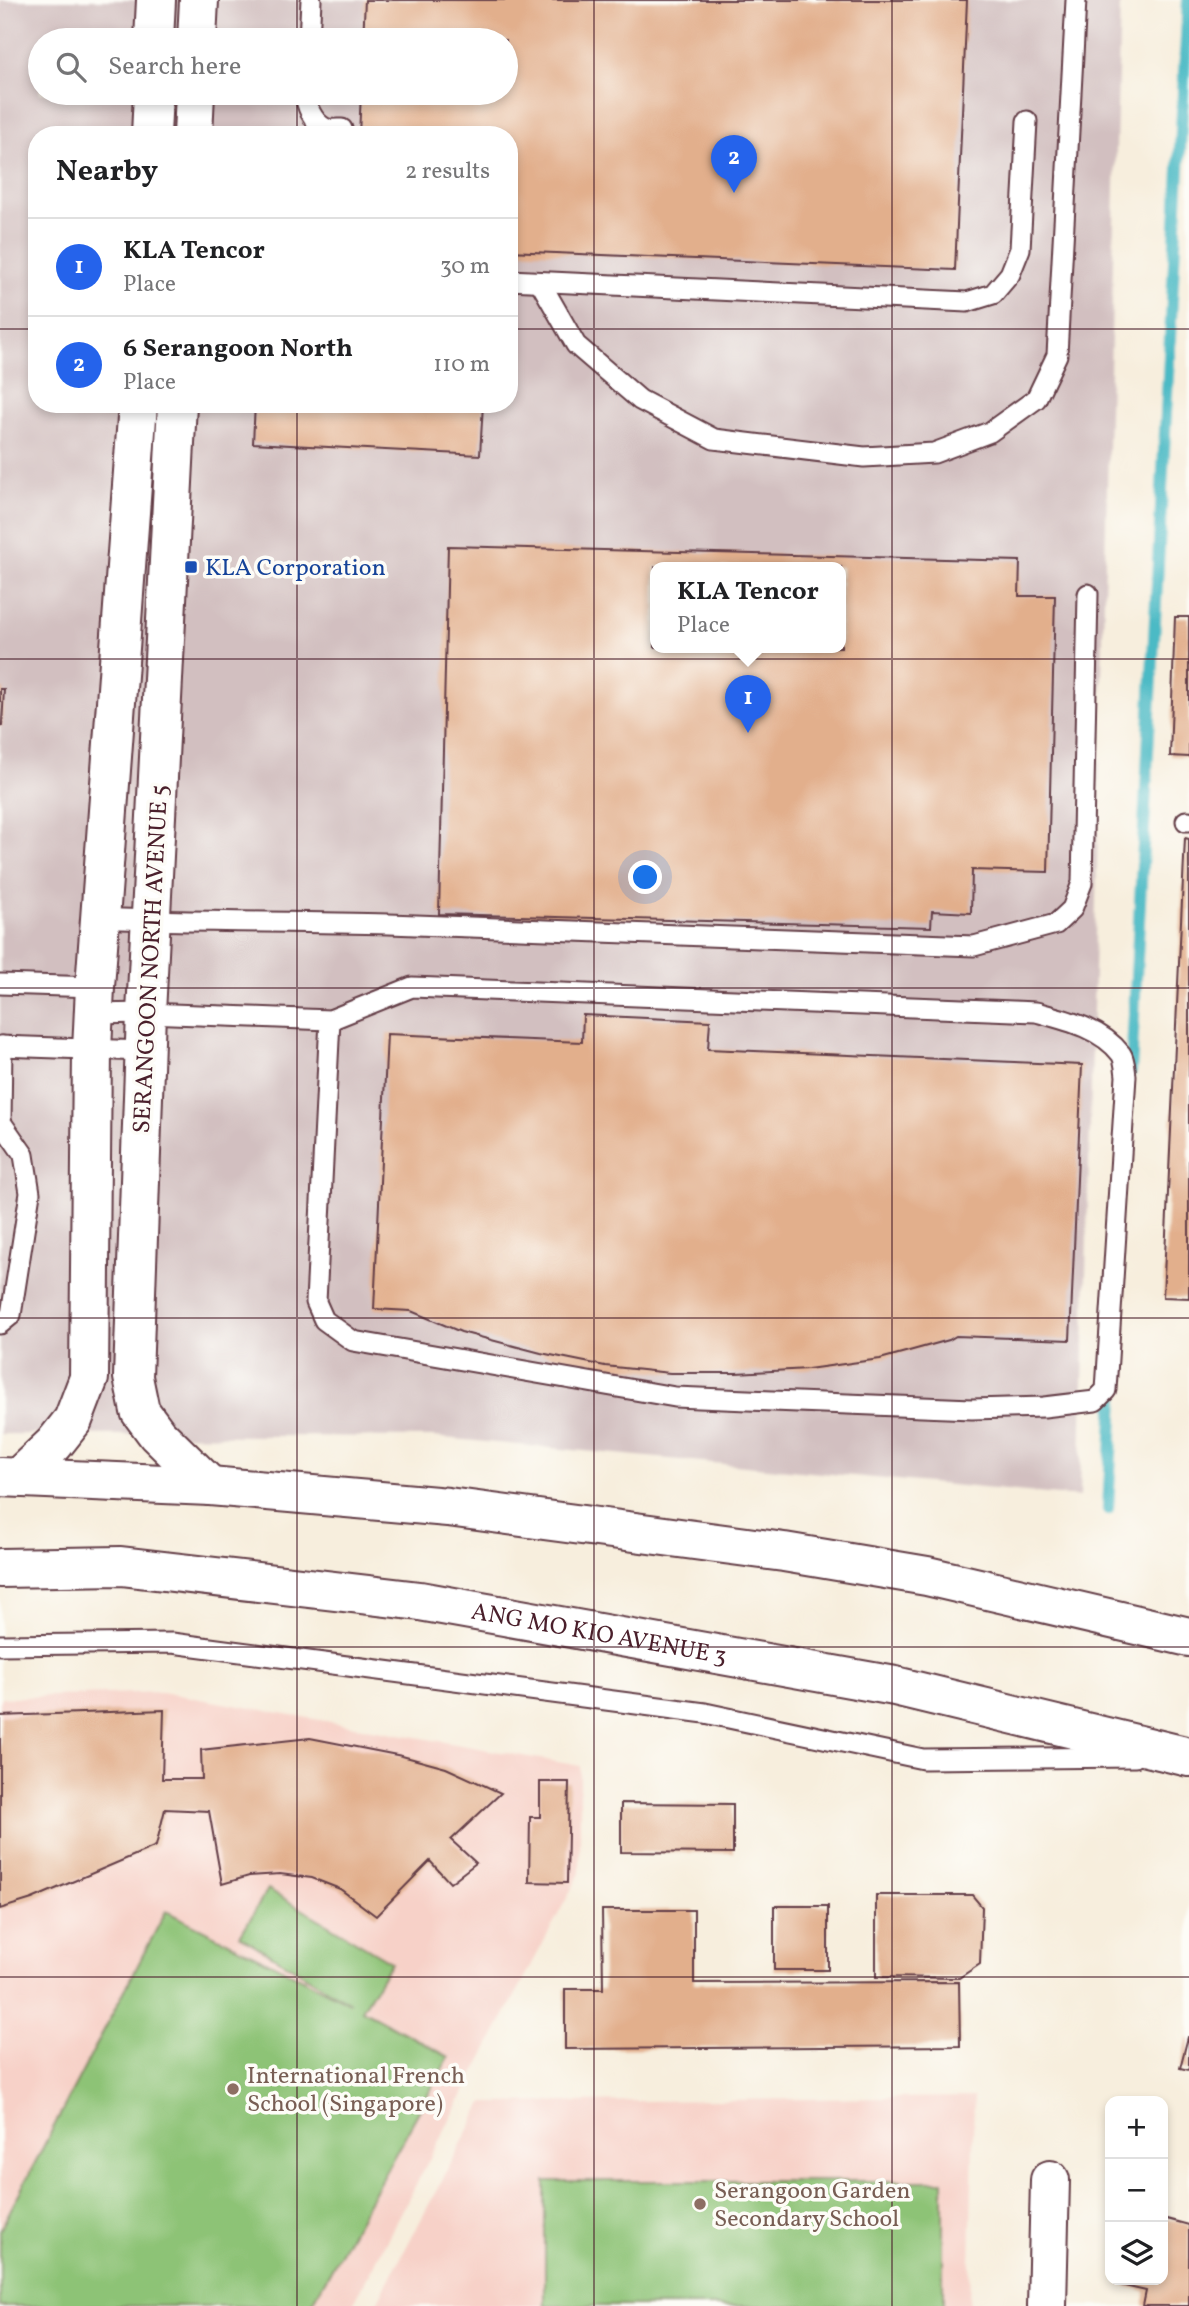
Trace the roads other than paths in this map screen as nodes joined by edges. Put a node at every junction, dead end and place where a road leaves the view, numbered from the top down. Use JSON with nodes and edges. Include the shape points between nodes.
{"nodes":[{"id":1,"x":156,"y":0,"type":"edge"},
{"id":2,"x":200,"y":0,"type":"edge"},
{"id":3,"x":311,"y":0,"type":"edge"},
{"id":4,"x":1076,"y":0,"type":"edge"},
{"id":5,"x":155,"y":28,"type":"edge"},
{"id":6,"x":198,"y":28,"type":"edge"},
{"id":7,"x":310,"y":28,"type":"edge"},
{"id":8,"x":152,"y":105,"type":"edge"},
{"id":9,"x":194,"y":105,"type":"edge"},
{"id":10,"x":308,"y":105,"type":"edge"},
{"id":11,"x":1027,"y":121,"type":"dead end"},
{"id":12,"x":151,"y":126,"type":"edge"},
{"id":13,"x":193,"y":126,"type":"edge"},
{"id":14,"x":323,"y":126,"type":"edge"},
{"id":15,"x":518,"y":281,"type":"edge"},
{"id":16,"x":540,"y":282,"type":"junction"},
{"id":17,"x":137,"y":413,"type":"edge"},
{"id":18,"x":177,"y":413,"type":"edge"},
{"id":19,"x":1088,"y":594,"type":"dead end"},
{"id":20,"x":99,"y":918,"type":"junction"},
{"id":21,"x":151,"y":921,"type":"junction"},
{"id":22,"x":0,"y":984,"type":"edge"},
{"id":23,"x":146,"y":1013,"type":"junction"},
{"id":24,"x":93,"y":1017,"type":"junction"},
{"id":25,"x":330,"y":1020,"type":"junction"},
{"id":26,"x":1,"y":1046,"type":"edge"},
{"id":27,"x":145,"y":1051,"type":"junction"},
{"id":28,"x":1,"y":1123,"type":"edge"},
{"id":29,"x":0,"y":1324,"type":"edge"},
{"id":30,"x":10,"y":1477,"type":"edge"},
{"id":31,"x":210,"y":1486,"type":"junction"},
{"id":32,"x":0,"y":1568,"type":"edge"},
{"id":33,"x":1189,"y":1637,"type":"edge"},
{"id":34,"x":0,"y":1645,"type":"edge"},
{"id":35,"x":1189,"y":1757,"type":"edge"},
{"id":36,"x":1050,"y":2180,"type":"dead end"},
{"id":37,"x":1048,"y":2306,"type":"edge"}],
"edges":[{"from":1,"to":5,"type":"main road"},
{"from":2,"to":6,"type":"main road"},
{"from":3,"to":7,"type":"lane"},
{"from":4,"to":16,"type":"lane","via":[[1056,355],[1036,399],[990,432],[934,453],[864,457],[714,439],[640,400],[576,345]]},
{"from":8,"to":12,"type":"main road"},
{"from":9,"to":13,"type":"main road"},
{"from":10,"to":14,"type":"lane"},
{"from":11,"to":16,"type":"lane","via":[[1020,249],[1010,274],[993,294],[967,302]]},
{"from":15,"to":16,"type":"lane"},
{"from":17,"to":20,"type":"main road","name":"SERANGOON NORTH AVENUE 5"},
{"from":18,"to":21,"type":"main road","name":"SERANGOON NORTH AVENUE 5"},
{"from":19,"to":21,"type":"lane","via":[[1082,883],[1072,909],[1056,923],[974,946],[389,923]]},
{"from":20,"to":21,"type":"lane"},
{"from":20,"to":24,"type":"main road","name":"SERANGOON NORTH AVENUE 5"},
{"from":21,"to":23,"type":"main road","name":"SERANGOON NORTH AVENUE 5"},
{"from":22,"to":24,"type":"lane"},
{"from":23,"to":24,"type":"lane"},
{"from":23,"to":25,"type":"lane"},
{"from":23,"to":27,"type":"main road","name":"SERANGOON NORTH AVENUE 5"},
{"from":24,"to":26,"type":"lane"},
{"from":24,"to":27,"type":"lane"},
{"from":24,"to":30,"type":"main road","name":"SERANGOON NORTH AVENUE 5","via":[[89,1378],[73,1420],[54,1444]]},
{"from":25,"to":25,"type":"lane","via":[[412,987],[1036,1012],[1075,1022],[1106,1040],[1122,1056],[1126,1076],[1106,1390],[1095,1401],[984,1409],[675,1397],[353,1341],[324,1320],[316,1302]]},
{"from":26,"to":28,"type":"lane"},
{"from":27,"to":31,"type":"main road","name":"SERANGOON NORTH AVENUE 5","via":[[133,1377],[140,1411],[151,1427]]},
{"from":28,"to":29,"type":"lane","via":[[24,1155],[30,1193],[11,1315]]},
{"from":30,"to":31,"type":"main road"},
{"from":31,"to":33,"type":"main road","via":[[448,1507],[785,1552],[927,1576]]},
{"from":32,"to":35,"type":"main road","name":"ANG MO KIO AVENUE 3","via":[[121,1566],[420,1601],[895,1686]]},
{"from":34,"to":35,"type":"lane","via":[[172,1643],[705,1713],[923,1759]]},
{"from":36,"to":37,"type":"main road"}]}
